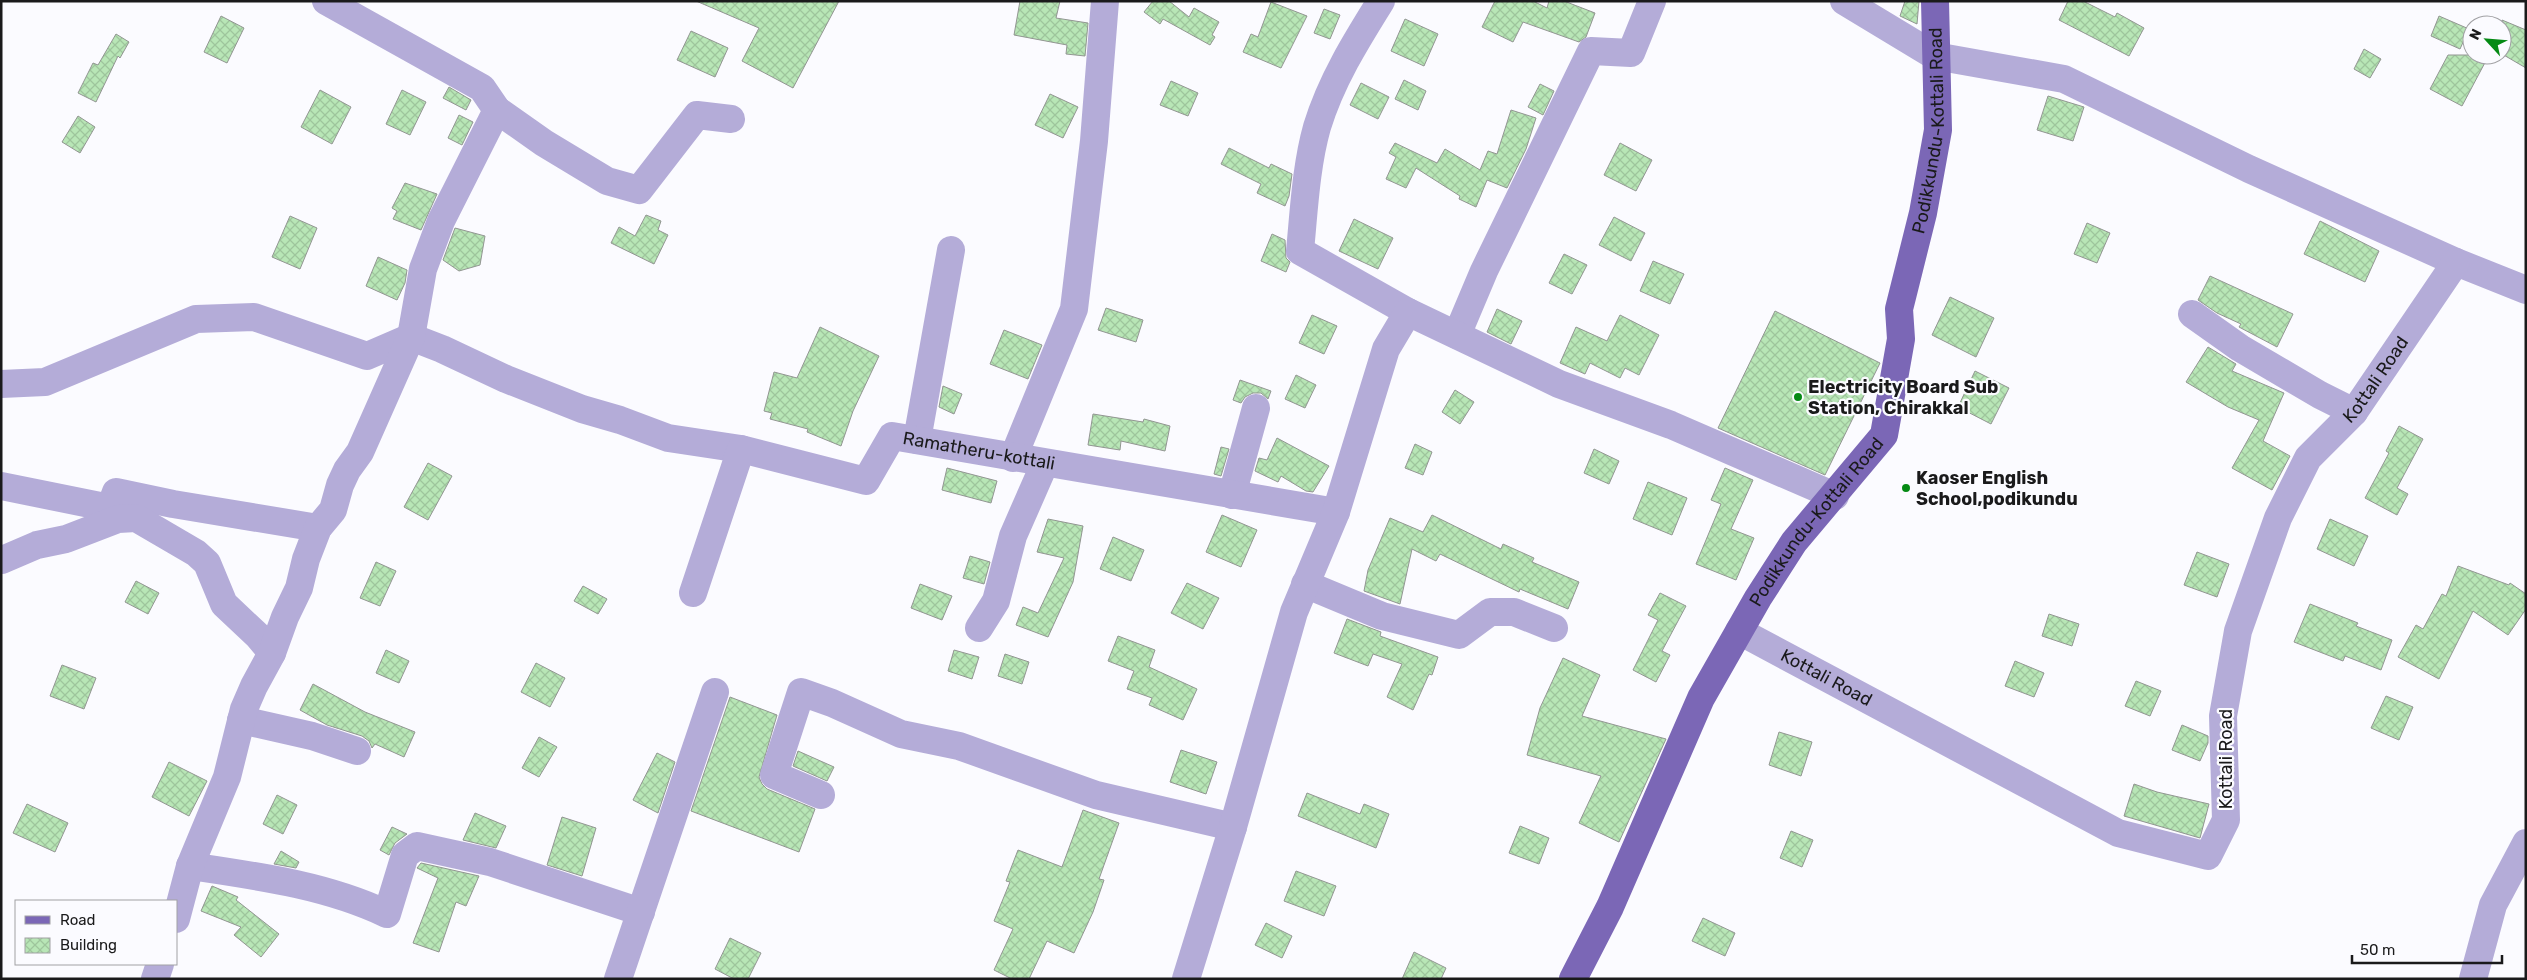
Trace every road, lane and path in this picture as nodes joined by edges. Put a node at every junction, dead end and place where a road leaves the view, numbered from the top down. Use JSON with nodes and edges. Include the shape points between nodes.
{"nodes":[{"id":1,"x":326,"y":1,"type":"edge"},
{"id":2,"x":1106,"y":1,"type":"edge"},
{"id":3,"x":1381,"y":1,"type":"edge"},
{"id":4,"x":1652,"y":1,"type":"edge"},
{"id":5,"x":1844,"y":1,"type":"edge"},
{"id":6,"x":1935,"y":1,"type":"edge"},
{"id":7,"x":1935,"y":56,"type":"junction"},
{"id":8,"x":497,"y":110,"type":"junction"},
{"id":9,"x":731,"y":120,"type":"dead end"},
{"id":10,"x":951,"y":250,"type":"dead end"},
{"id":11,"x":2456,"y":262,"type":"junction"},
{"id":12,"x":2523,"y":285,"type":"edge"},
{"id":13,"x":1408,"y":312,"type":"junction"},
{"id":14,"x":2192,"y":314,"type":"dead end"},
{"id":15,"x":1457,"y":336,"type":"junction"},
{"id":16,"x":411,"y":337,"type":"junction"},
{"id":17,"x":1,"y":384,"type":"edge"},
{"id":18,"x":1256,"y":408,"type":"dead end"},
{"id":19,"x":2354,"y":412,"type":"junction"},
{"id":20,"x":917,"y":440,"type":"junction"},
{"id":21,"x":741,"y":449,"type":"junction"},
{"id":22,"x":1012,"y":458,"type":"junction"},
{"id":23,"x":1046,"y":463,"type":"junction"},
{"id":24,"x":1,"y":486,"type":"edge"},
{"id":25,"x":1232,"y":495,"type":"junction"},
{"id":26,"x":1835,"y":496,"type":"junction"},
{"id":27,"x":1336,"y":512,"type":"junction"},
{"id":28,"x":318,"y":528,"type":"junction"},
{"id":29,"x":2,"y":560,"type":"edge"},
{"id":30,"x":1305,"y":584,"type":"junction"},
{"id":31,"x":693,"y":593,"type":"dead end"},
{"id":32,"x":979,"y":628,"type":"dead end"},
{"id":33,"x":1554,"y":628,"type":"dead end"},
{"id":34,"x":1739,"y":631,"type":"junction"},
{"id":35,"x":272,"y":653,"type":"junction"},
{"id":36,"x":715,"y":692,"type":"dead end"},
{"id":37,"x":242,"y":720,"type":"junction"},
{"id":38,"x":357,"y":751,"type":"dead end"},
{"id":39,"x":821,"y":796,"type":"dead end"},
{"id":40,"x":1233,"y":827,"type":"junction"},
{"id":41,"x":2526,"y":843,"type":"edge"},
{"id":42,"x":190,"y":866,"type":"junction"},
{"id":43,"x":178,"y":911,"type":"edge"},
{"id":44,"x":641,"y":912,"type":"junction"},
{"id":45,"x":160,"y":965,"type":"edge"},
{"id":46,"x":156,"y":979,"type":"edge"},
{"id":47,"x":618,"y":979,"type":"edge"},
{"id":48,"x":1186,"y":979,"type":"edge"},
{"id":49,"x":1572,"y":979,"type":"edge"},
{"id":50,"x":2472,"y":979,"type":"edge"}],
"edges":[{"from":1,"to":8,"type":"street","via":[[482,88]]},
{"from":2,"to":22,"type":"street","via":[[1094,141],[1074,308]]},
{"from":3,"to":13,"type":"street","via":[[1344,60],[1317,127],[1300,251]]},
{"from":4,"to":15,"type":"street","via":[[1631,53],[1591,51],[1484,271]]},
{"from":5,"to":7,"type":"street"},
{"from":6,"to":7,"type":"main road","name":"Podikkundu-Kottali Road"},
{"from":7,"to":11,"type":"street","via":[[2064,78],[2249,169]]},
{"from":7,"to":26,"type":"main road","name":"Podikkundu-Kottali Road","via":[[1938,130],[1923,213],[1899,309],[1901,340],[1884,435]]},
{"from":8,"to":9,"type":"street","via":[[607,181],[639,190],[697,115]]},
{"from":8,"to":16,"type":"street","via":[[440,221],[423,269]]},
{"from":10,"to":20,"type":"street"},
{"from":11,"to":12,"type":"street"},
{"from":11,"to":19,"type":"street","name":"Kottali Road"},
{"from":13,"to":15,"type":"street"},
{"from":13,"to":27,"type":"street","via":[[1386,350]]},
{"from":14,"to":19,"type":"street","via":[[2240,348]]},
{"from":15,"to":26,"type":"street","via":[[1559,384],[1671,425]]},
{"from":16,"to":17,"type":"street","via":[[367,356],[254,317],[196,320],[46,382]]},
{"from":16,"to":21,"type":"street","via":[[506,380],[582,409],[668,438]]},
{"from":16,"to":28,"type":"street","via":[[360,452],[340,485],[333,510]]},
{"from":18,"to":25,"type":"street"},
{"from":19,"to":34,"type":"street","name":"Kottali Road","via":[[2308,458],[2278,518],[2238,631],[2223,716],[2226,820],[2208,856],[2118,833]]},
{"from":20,"to":21,"type":"street","name":"Ramatheru-kottali","via":[[892,436],[866,481]]},
{"from":20,"to":22,"type":"street","name":"Ramatheru-kottali"},
{"from":21,"to":31,"type":"street"},
{"from":22,"to":23,"type":"street","name":"Ramatheru-kottali"},
{"from":23,"to":25,"type":"street","name":"Ramatheru-kottali"},
{"from":23,"to":32,"type":"street","via":[[1013,536],[996,601]]},
{"from":24,"to":28,"type":"street","via":[[110,508],[116,492]]},
{"from":25,"to":27,"type":"street","name":"Ramatheru-kottali"},
{"from":26,"to":34,"type":"main road","name":"Podikkundu-Kottali Road","via":[[1794,542]]},
{"from":27,"to":30,"type":"street"},
{"from":28,"to":35,"type":"street","via":[[299,588]]},
{"from":29,"to":35,"type":"street","via":[[118,519],[136,518],[157,528],[207,563],[224,604]]},
{"from":30,"to":33,"type":"street","via":[[1382,616],[1458,635],[1490,612],[1514,612]]},
{"from":30,"to":40,"type":"street","via":[[1294,612]]},
{"from":34,"to":49,"type":"main road","name":"Podikkundu-Kottali Road","via":[[1701,698],[1610,907]]},
{"from":35,"to":37,"type":"street","via":[[254,686]]},
{"from":36,"to":44,"type":"street"},
{"from":37,"to":38,"type":"street","via":[[312,736]]},
{"from":37,"to":42,"type":"street","via":[[227,777]]},
{"from":39,"to":40,"type":"street","via":[[774,775],[801,692],[901,734],[959,746],[1096,795]]},
{"from":40,"to":48,"type":"street"},
{"from":41,"to":50,"type":"street","via":[[2492,904]]},
{"from":42,"to":43,"type":"street"},
{"from":42,"to":44,"type":"street","via":[[266,877],[360,901],[387,914],[405,855],[417,846],[490,862]]},
{"from":44,"to":47,"type":"street"},
{"from":45,"to":46,"type":"street"}]}
